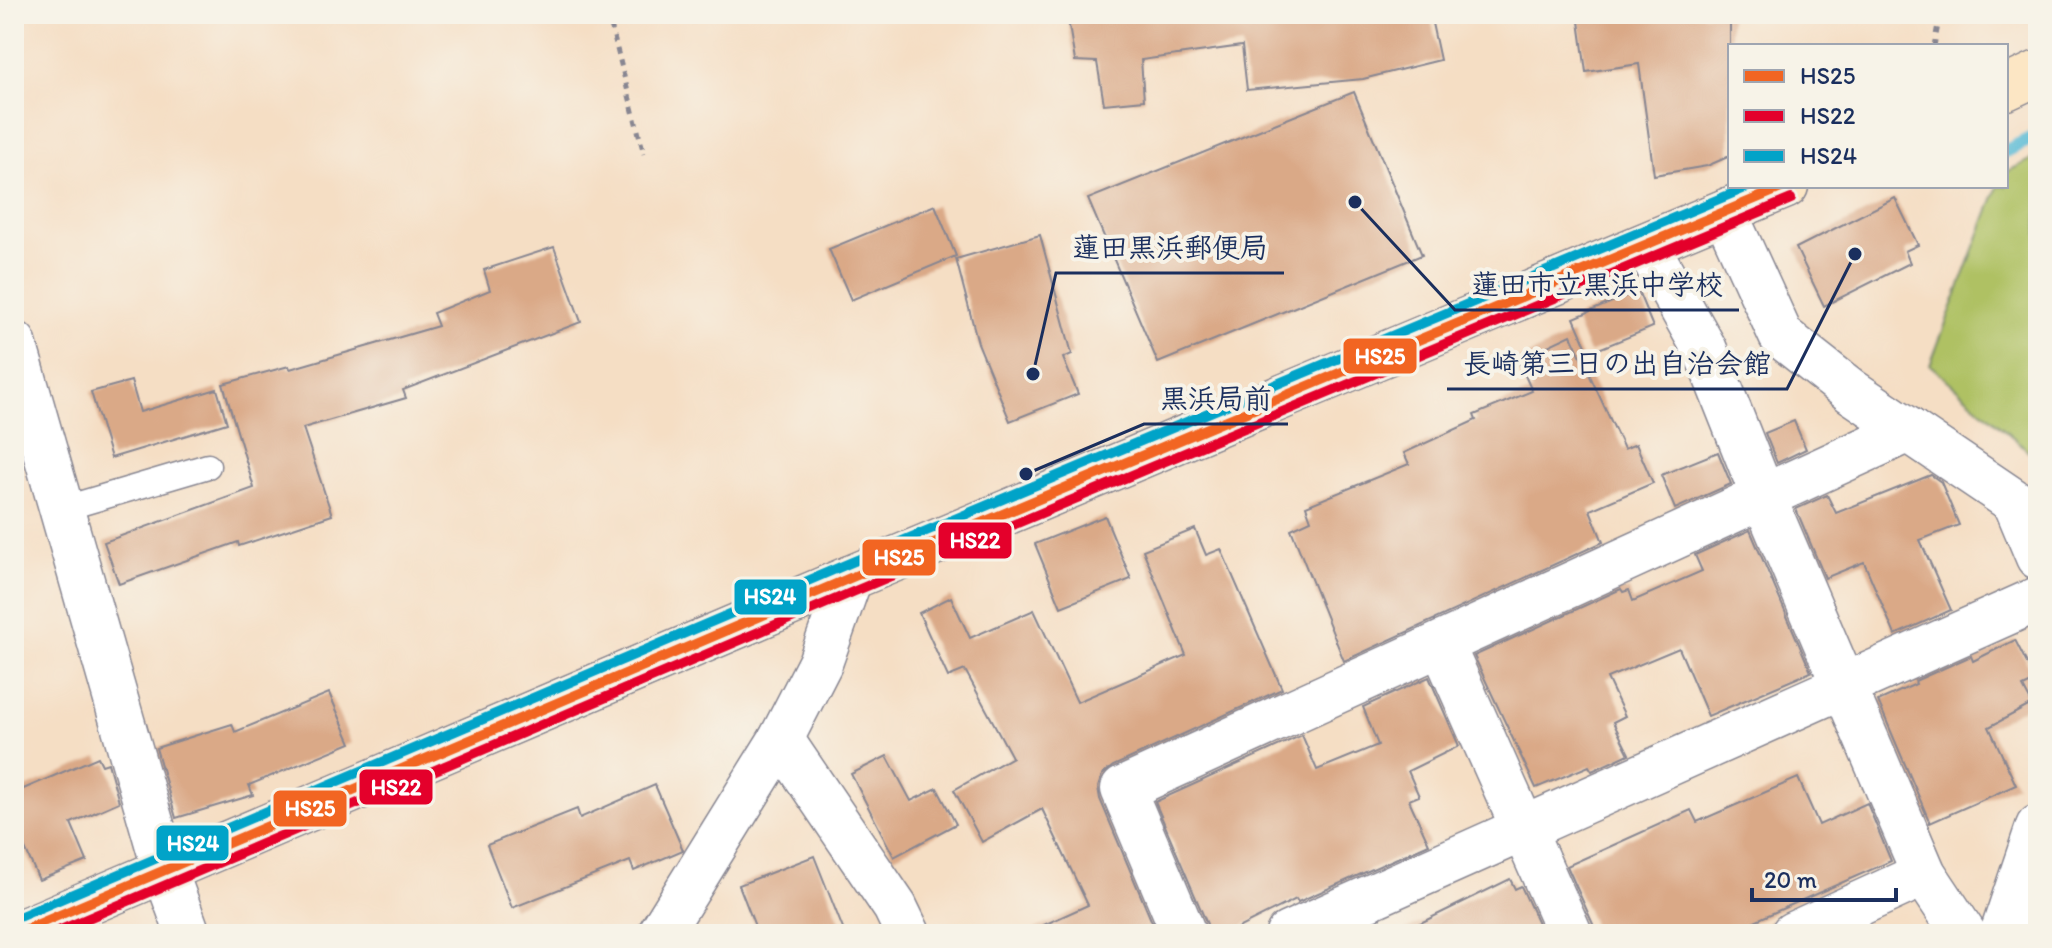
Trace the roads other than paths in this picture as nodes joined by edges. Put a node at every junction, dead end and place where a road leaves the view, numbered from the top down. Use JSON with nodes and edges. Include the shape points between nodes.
{"nodes":[{"id":1,"x":2038,"y":73,"type":"edge"},
{"id":2,"x":2008,"y":87,"type":"edge"},
{"id":3,"x":1781,"y":188,"type":"edge"},
{"id":4,"x":1725,"y":213,"type":"junction"},
{"id":5,"x":1647,"y":246,"type":"junction"},
{"id":6,"x":14,"y":343,"type":"edge"},
{"id":7,"x":1909,"y":430,"type":"junction"},
{"id":8,"x":208,"y":466,"type":"dead end"},
{"id":9,"x":1763,"y":496,"type":"junction"},
{"id":10,"x":62,"y":509,"type":"junction"},
{"id":11,"x":2038,"y":557,"type":"edge"},
{"id":12,"x":850,"y":578,"type":"junction"},
{"id":13,"x":2038,"y":599,"type":"edge"},
{"id":14,"x":1442,"y":645,"type":"junction"},
{"id":15,"x":1843,"y":685,"type":"junction"},
{"id":16,"x":781,"y":739,"type":"junction"},
{"id":17,"x":2038,"y":827,"type":"edge"},
{"id":18,"x":1523,"y":829,"type":"junction"},
{"id":19,"x":165,"y":871,"type":"junction"},
{"id":20,"x":1924,"y":874,"type":"junction"},
{"id":21,"x":663,"y":932,"type":"edge"},
{"id":22,"x":15,"y":934,"type":"edge"},
{"id":23,"x":188,"y":934,"type":"edge"},
{"id":24,"x":908,"y":934,"type":"edge"},
{"id":25,"x":1184,"y":934,"type":"edge"},
{"id":26,"x":1288,"y":934,"type":"edge"},
{"id":27,"x":1570,"y":934,"type":"edge"},
{"id":28,"x":1793,"y":934,"type":"edge"},
{"id":29,"x":1964,"y":934,"type":"edge"},
{"id":30,"x":2002,"y":934,"type":"edge"}],
"edges":[{"from":1,"to":2,"type":"main road"},
{"from":3,"to":4,"type":"main road"},
{"from":4,"to":5,"type":"main road"},
{"from":4,"to":7,"type":"street","via":[[1781,336]]},
{"from":5,"to":9,"type":"street","via":[[1705,350]]},
{"from":5,"to":12,"type":"main road"},
{"from":6,"to":10,"type":"street"},
{"from":7,"to":9,"type":"street"},
{"from":7,"to":11,"type":"street","via":[[2015,502]]},
{"from":8,"to":10,"type":"lane"},
{"from":9,"to":14,"type":"street"},
{"from":9,"to":15,"type":"street"},
{"from":10,"to":19,"type":"street"},
{"from":12,"to":16,"type":"street","via":[[820,663]]},
{"from":12,"to":19,"type":"main road"},
{"from":13,"to":15,"type":"street"},
{"from":14,"to":18,"type":"street"},
{"from":14,"to":25,"type":"street","via":[[1123,789]]},
{"from":15,"to":18,"type":"street"},
{"from":15,"to":20,"type":"street"},
{"from":16,"to":21,"type":"street"},
{"from":16,"to":24,"type":"street"},
{"from":17,"to":30,"type":"street"},
{"from":18,"to":26,"type":"street"},
{"from":18,"to":27,"type":"street"},
{"from":19,"to":22,"type":"main road"},
{"from":19,"to":23,"type":"street"},
{"from":20,"to":28,"type":"street"},
{"from":20,"to":29,"type":"street"}]}
